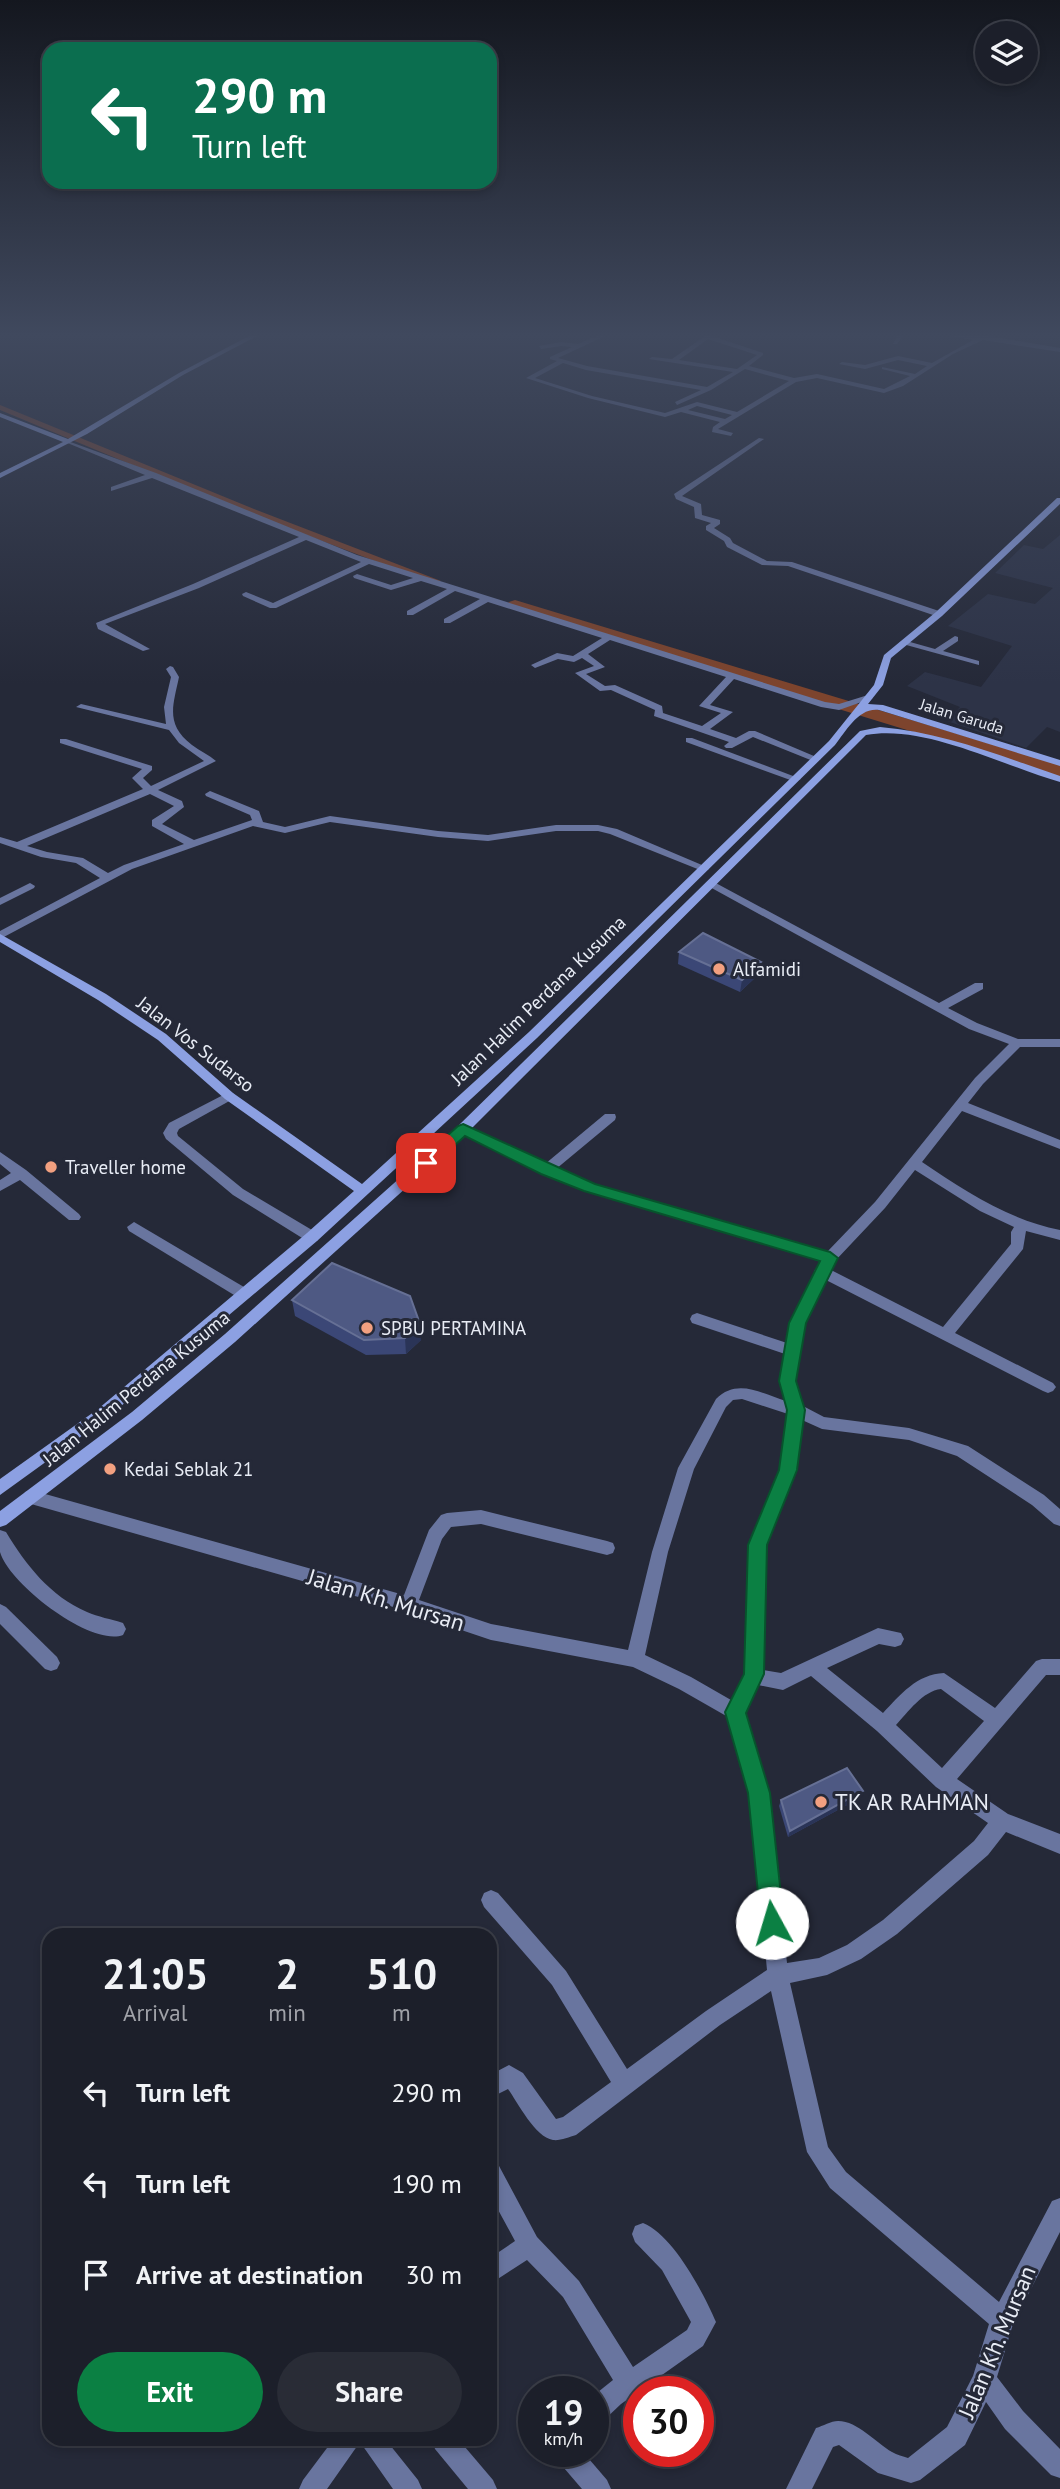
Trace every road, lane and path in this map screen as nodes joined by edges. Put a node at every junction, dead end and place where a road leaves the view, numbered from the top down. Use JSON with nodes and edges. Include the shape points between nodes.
{"nodes":[{"id":1,"x":45,"y":452,"type":"edge"},
{"id":2,"x":98,"y":452,"type":"edge"},
{"id":3,"x":741,"y":452,"type":"edge"},
{"id":4,"x":153,"y":475,"type":"junction"},
{"id":5,"x":0,"y":476,"type":"edge"},
{"id":6,"x":114,"y":489,"type":"dead end"},
{"id":7,"x":1060,"y":500,"type":"edge"},
{"id":8,"x":304,"y":538,"type":"junction"},
{"id":9,"x":367,"y":562,"type":"junction"},
{"id":10,"x":357,"y":576,"type":"dead end"},
{"id":11,"x":419,"y":579,"type":"junction"},
{"id":12,"x":453,"y":589,"type":"junction"},
{"id":13,"x":246,"y":594,"type":"dead end"},
{"id":14,"x":487,"y":599,"type":"junction"},
{"id":15,"x":410,"y":613,"type":"dead end"},
{"id":16,"x":939,"y":614,"type":"junction"},
{"id":17,"x":447,"y":621,"type":"dead end"},
{"id":18,"x":609,"y":637,"type":"junction"},
{"id":19,"x":955,"y":639,"type":"dead end"},
{"id":20,"x":904,"y":643,"type":"junction"},
{"id":21,"x":146,"y":649,"type":"dead end"},
{"id":22,"x":936,"y":652,"type":"junction"},
{"id":23,"x":583,"y":654,"type":"junction"},
{"id":24,"x":976,"y":663,"type":"dead end"},
{"id":25,"x":535,"y":665,"type":"dead end"},
{"id":26,"x":170,"y":669,"type":"dead end"},
{"id":27,"x":733,"y":675,"type":"junction"},
{"id":28,"x":878,"y":685,"type":"junction"},
{"id":29,"x":81,"y":707,"type":"dead end"},
{"id":30,"x":858,"y":710,"type":"junction"},
{"id":31,"x":895,"y":711,"type":"junction"},
{"id":32,"x":172,"y":728,"type":"junction"},
{"id":33,"x":703,"y":730,"type":"junction"},
{"id":34,"x":869,"y":730,"type":"joint"},
{"id":35,"x":689,"y":740,"type":"dead end"},
{"id":36,"x":63,"y":741,"type":"dead end"},
{"id":37,"x":736,"y":741,"type":"junction"},
{"id":38,"x":723,"y":754,"type":"junction"},
{"id":39,"x":816,"y":759,"type":"junction"},
{"id":40,"x":1060,"y":763,"type":"edge"},
{"id":41,"x":796,"y":779,"type":"junction"},
{"id":42,"x":1060,"y":779,"type":"edge"},
{"id":43,"x":150,"y":790,"type":"junction"},
{"id":44,"x":210,"y":794,"type":"dead end"},
{"id":45,"x":258,"y":824,"type":"junction"},
{"id":46,"x":0,"y":840,"type":"edge"},
{"id":47,"x":191,"y":843,"type":"junction"},
{"id":48,"x":17,"y":846,"type":"junction"},
{"id":49,"x":704,"y":868,"type":"junction"},
{"id":50,"x":107,"y":877,"type":"junction"},
{"id":51,"x":712,"y":884,"type":"junction"},
{"id":52,"x":30,"y":886,"type":"dead end"},
{"id":53,"x":0,"y":902,"type":"edge"},
{"id":54,"x":0,"y":937,"type":"edge"},
{"id":55,"x":622,"y":946,"type":"junction"},
{"id":56,"x":643,"y":953,"type":"junction"},
{"id":57,"x":979,"y":986,"type":"dead end"},
{"id":58,"x":568,"y":998,"type":"junction"},
{"id":59,"x":589,"y":1006,"type":"junction"},
{"id":60,"x":940,"y":1007,"type":"junction"},
{"id":61,"x":1017,"y":1043,"type":"junction"},
{"id":62,"x":1060,"y":1043,"type":"edge"},
{"id":63,"x":229,"y":1096,"type":"junction"},
{"id":64,"x":960,"y":1105,"type":"junction"},
{"id":65,"x":610,"y":1117,"type":"dead end"},
{"id":66,"x":463,"y":1129,"type":"junction"},
{"id":67,"x":1060,"y":1144,"type":"edge"},
{"id":68,"x":0,"y":1157,"type":"edge"},
{"id":69,"x":915,"y":1164,"type":"junction"},
{"id":70,"x":546,"y":1170,"type":"junction"},
{"id":71,"x":20,"y":1173,"type":"junction"},
{"id":72,"x":0,"y":1186,"type":"edge"},
{"id":73,"x":363,"y":1191,"type":"junction"},
{"id":74,"x":74,"y":1217,"type":"dead end"},
{"id":75,"x":1024,"y":1224,"type":"junction"},
{"id":76,"x":134,"y":1227,"type":"dead end"},
{"id":77,"x":1060,"y":1235,"type":"edge"},
{"id":78,"x":312,"y":1237,"type":"junction"},
{"id":79,"x":825,"y":1264,"type":"junction"},
{"id":80,"x":244,"y":1294,"type":"junction"},
{"id":81,"x":697,"y":1319,"type":"dead end"},
{"id":82,"x":946,"y":1333,"type":"junction"},
{"id":83,"x":793,"y":1350,"type":"junction"},
{"id":84,"x":1048,"y":1387,"type":"dead end"},
{"id":85,"x":796,"y":1410,"type":"junction"},
{"id":86,"x":0,"y":1488,"type":"edge"},
{"id":87,"x":31,"y":1497,"type":"junction"},
{"id":88,"x":1060,"y":1519,"type":"edge"},
{"id":89,"x":0,"y":1520,"type":"edge"},
{"id":90,"x":0,"y":1537,"type":"edge"},
{"id":91,"x":607,"y":1548,"type":"dead end"},
{"id":92,"x":409,"y":1605,"type":"junction"},
{"id":93,"x":0,"y":1612,"type":"edge"},
{"id":94,"x":117,"y":1629,"type":"dead end"},
{"id":95,"x":895,"y":1639,"type":"dead end"},
{"id":96,"x":635,"y":1660,"type":"junction"},
{"id":97,"x":51,"y":1663,"type":"dead end"},
{"id":98,"x":811,"y":1665,"type":"junction"},
{"id":99,"x":1060,"y":1667,"type":"edge"},
{"id":100,"x":754,"y":1674,"type":"junction"},
{"id":101,"x":735,"y":1712,"type":"junction"},
{"id":102,"x":996,"y":1719,"type":"junction"},
{"id":103,"x":883,"y":1725,"type":"junction"},
{"id":104,"x":943,"y":1781,"type":"junction"},
{"id":105,"x":1002,"y":1821,"type":"junction"},
{"id":106,"x":1060,"y":1844,"type":"edge"},
{"id":107,"x":491,"y":1899,"type":"dead end"},
{"id":108,"x":778,"y":1975,"type":"junction"},
{"id":109,"x":497,"y":2083,"type":"edge"},
{"id":110,"x":625,"y":2085,"type":"junction"},
{"id":111,"x":497,"y":2185,"type":"edge"},
{"id":112,"x":1060,"y":2209,"type":"edge"},
{"id":113,"x":643,"y":2234,"type":"dead end"},
{"id":114,"x":529,"y":2245,"type":"junction"},
{"id":115,"x":497,"y":2267,"type":"edge"},
{"id":116,"x":1002,"y":2320,"type":"junction"},
{"id":117,"x":625,"y":2376,"type":"edge"},
{"id":118,"x":639,"y":2376,"type":"edge"},
{"id":119,"x":984,"y":2380,"type":"junction"},
{"id":120,"x":623,"y":2388,"type":"edge"},
{"id":121,"x":609,"y":2400,"type":"edge"},
{"id":122,"x":344,"y":2446,"type":"edge"},
{"id":123,"x":376,"y":2446,"type":"edge"},
{"id":124,"x":449,"y":2446,"type":"edge"},
{"id":125,"x":1060,"y":2466,"type":"edge"},
{"id":126,"x":580,"y":2467,"type":"edge"},
{"id":127,"x":312,"y":2489,"type":"edge"},
{"id":128,"x":410,"y":2489,"type":"edge"},
{"id":129,"x":484,"y":2489,"type":"edge"},
{"id":130,"x":598,"y":2489,"type":"edge"},
{"id":131,"x":799,"y":2489,"type":"edge"}],
"edges":[{"from":1,"to":5,"type":"main road"},
{"from":2,"to":4,"type":"street"},
{"from":3,"to":16,"type":"street","via":[[678,494],[698,506],[698,516],[717,522],[709,528],[765,563],[789,564]]},
{"from":4,"to":6,"type":"street"},
{"from":4,"to":8,"type":"street"},
{"from":7,"to":16,"type":"main road","name":"Jalan Halim Perdana Kusuma"},
{"from":8,"to":9,"type":"street"},
{"from":8,"to":21,"type":"street","via":[[100,623]]},
{"from":9,"to":11,"type":"street"},
{"from":9,"to":13,"type":"street","via":[[273,606]]},
{"from":10,"to":11,"type":"street","via":[[391,588]]},
{"from":11,"to":12,"type":"street"},
{"from":12,"to":14,"type":"street"},
{"from":12,"to":15,"type":"street"},
{"from":14,"to":17,"type":"street"},
{"from":14,"to":18,"type":"street"},
{"from":16,"to":20,"type":"main road","name":"Jalan Halim Perdana Kusuma"},
{"from":18,"to":23,"type":"street"},
{"from":18,"to":27,"type":"street"},
{"from":19,"to":22,"type":"street"},
{"from":20,"to":22,"type":"street"},
{"from":20,"to":28,"type":"main road","name":"Jalan Halim Perdana Kusuma","via":[[887,657]]},
{"from":22,"to":24,"type":"street"},
{"from":23,"to":25,"type":"street","via":[[574,659],[557,656]]},
{"from":23,"to":33,"type":"street","via":[[601,667],[579,673],[603,690],[612,687],[659,708],[657,714]]},
{"from":26,"to":32,"type":"street","via":[[175,677],[167,713]]},
{"from":27,"to":30,"type":"street","via":[[824,705]]},
{"from":27,"to":33,"type":"street","via":[[704,706],[728,712]]},
{"from":28,"to":30,"type":"main road","name":"Jalan Halim Perdana Kusuma"},
{"from":28,"to":31,"type":"main road"},
{"from":29,"to":32,"type":"street"},
{"from":30,"to":31,"type":"main road","name":"Jalan Garuda","via":[[880,706]]},
{"from":30,"to":39,"type":"main road","name":"Jalan Halim Perdana Kusuma"},
{"from":31,"to":40,"type":"main road","name":"Jalan Garuda"},
{"from":32,"to":43,"type":"street","via":[[190,750],[211,761]]},
{"from":33,"to":37,"type":"street"},
{"from":34,"to":42,"type":"main road","name":"Jalan Garuda","via":[[922,735]]},
{"from":34,"to":51,"type":"main road","name":"Jalan Halim Perdana Kusuma"},
{"from":35,"to":38,"type":"street"},
{"from":36,"to":43,"type":"street","via":[[149,768],[137,778]]},
{"from":37,"to":38,"type":"street"},
{"from":37,"to":39,"type":"street","via":[[752,733]]},
{"from":38,"to":41,"type":"street"},
{"from":39,"to":41,"type":"main road","name":"Jalan Halim Perdana Kusuma"},
{"from":41,"to":49,"type":"main road","name":"Jalan Halim Perdana Kusuma"},
{"from":43,"to":47,"type":"street","via":[[179,807],[156,822],[157,826]]},
{"from":43,"to":48,"type":"street"},
{"from":44,"to":45,"type":"street","via":[[255,813]]},
{"from":45,"to":47,"type":"street"},
{"from":45,"to":49,"type":"street","via":[[285,830],[330,819],[488,838],[556,828],[598,828]]},
{"from":46,"to":48,"type":"street"},
{"from":47,"to":50,"type":"street"},
{"from":48,"to":50,"type":"street","via":[[79,860]]},
{"from":49,"to":55,"type":"main road","name":"Jalan Halim Perdana Kusuma"},
{"from":50,"to":54,"type":"street"},
{"from":51,"to":56,"type":"main road","name":"Jalan Halim Perdana Kusuma"},
{"from":51,"to":60,"type":"street"},
{"from":52,"to":53,"type":"street"},
{"from":54,"to":63,"type":"main road","name":"Jalan Vos Sudarso","via":[[162,1037]]},
{"from":55,"to":56,"type":"main road"},
{"from":55,"to":58,"type":"main road","name":"Jalan Halim Perdana Kusuma"},
{"from":56,"to":59,"type":"main road","name":"Jalan Halim Perdana Kusuma"},
{"from":57,"to":60,"type":"street"},
{"from":58,"to":59,"type":"main road"},
{"from":58,"to":73,"type":"main road","name":"Jalan Halim Perdana Kusuma"},
{"from":59,"to":66,"type":"main road","name":"Jalan Halim Perdana Kusuma"},
{"from":60,"to":61,"type":"street"},
{"from":61,"to":62,"type":"street"},
{"from":61,"to":64,"type":"street"},
{"from":63,"to":73,"type":"main road","name":"Jalan Vos Sudarso"},
{"from":63,"to":78,"type":"street","via":[[174,1126],[173,1139],[238,1192]]},
{"from":64,"to":67,"type":"street"},
{"from":64,"to":69,"type":"street"},
{"from":65,"to":70,"type":"street"},
{"from":66,"to":70,"type":"street"},
{"from":66,"to":87,"type":"main road","name":"Jalan Halim Perdana Kusuma","via":[[230,1338]]},
{"from":68,"to":71,"type":"street"},
{"from":69,"to":75,"type":"street","via":[[976,1202]]},
{"from":69,"to":79,"type":"street"},
{"from":70,"to":79,"type":"street"},
{"from":71,"to":72,"type":"street"},
{"from":71,"to":74,"type":"street"},
{"from":73,"to":78,"type":"main road","name":"Jalan Halim Perdana Kusuma"},
{"from":75,"to":77,"type":"street"},
{"from":75,"to":82,"type":"street","via":[[1018,1232],[1018,1245]]},
{"from":76,"to":80,"type":"street"},
{"from":78,"to":80,"type":"main road","name":"Jalan Halim Perdana Kusuma"},
{"from":79,"to":82,"type":"street"},
{"from":79,"to":83,"type":"street","via":[[797,1323]]},
{"from":80,"to":86,"type":"main road","name":"Jalan Halim Perdana Kusuma","via":[[103,1413]]},
{"from":81,"to":83,"type":"street"},
{"from":82,"to":84,"type":"street"},
{"from":83,"to":85,"type":"street","via":[[788,1381]]},
{"from":85,"to":88,"type":"street","via":[[822,1423],[909,1434],[962,1451]]},
{"from":85,"to":96,"type":"street","via":[[742,1393],[729,1395],[721,1403],[686,1468],[660,1552]]},
{"from":85,"to":100,"type":"street","via":[[788,1470],[757,1545]]},
{"from":87,"to":89,"type":"main road","name":"Jalan Halim Perdana Kusuma"},
{"from":87,"to":92,"type":"street","name":"Jalan Kh. Mursan"},
{"from":90,"to":94,"type":"street","via":[[54,1605]]},
{"from":91,"to":92,"type":"street","via":[[481,1517],[447,1520],[435,1535]]},
{"from":92,"to":96,"type":"street","name":"Jalan Kh. Mursan","via":[[491,1632]]},
{"from":93,"to":97,"type":"street"},
{"from":95,"to":98,"type":"street","via":[[878,1636]]},
{"from":96,"to":101,"type":"street","name":"Jalan Kh. Mursan"},
{"from":98,"to":100,"type":"street","via":[[783,1682]]},
{"from":98,"to":103,"type":"street"},
{"from":99,"to":102,"type":"street","via":[[1042,1667]]},
{"from":100,"to":101,"type":"street"},
{"from":101,"to":108,"type":"street","via":[[759,1793]]},
{"from":102,"to":103,"type":"street","via":[[944,1681],[935,1680]]},
{"from":102,"to":104,"type":"street"},
{"from":103,"to":104,"type":"street"},
{"from":104,"to":105,"type":"street"},
{"from":105,"to":106,"type":"street"},
{"from":105,"to":108,"type":"street","via":[[962,1865],[854,1952],[820,1968]]},
{"from":107,"to":110,"type":"street","via":[[559,1978]]},
{"from":108,"to":110,"type":"street"},
{"from":108,"to":116,"type":"street","via":[[818,2152],[838,2179]]},
{"from":109,"to":110,"type":"street","via":[[509,2076],[555,2130],[568,2127]]},
{"from":111,"to":114,"type":"street"},
{"from":112,"to":116,"type":"street","name":"Jalan Kh. Mursan"},
{"from":113,"to":118,"type":"street","via":[[670,2262],[704,2322],[695,2338]]},
{"from":114,"to":115,"type":"street"},
{"from":114,"to":117,"type":"street","via":[[571,2289]]},
{"from":116,"to":119,"type":"street","name":"Jalan Kh. Mursan"},
{"from":119,"to":125,"type":"street","via":[[1014,2420]]},
{"from":119,"to":131,"type":"street","name":"Jalan Kh. Mursan","via":[[956,2436],[911,2470],[887,2465],[839,2433],[825,2437]]},
{"from":120,"to":121,"type":"street"},
{"from":122,"to":127,"type":"street"},
{"from":123,"to":128,"type":"street"},
{"from":124,"to":129,"type":"street"},
{"from":126,"to":130,"type":"street"}]}
